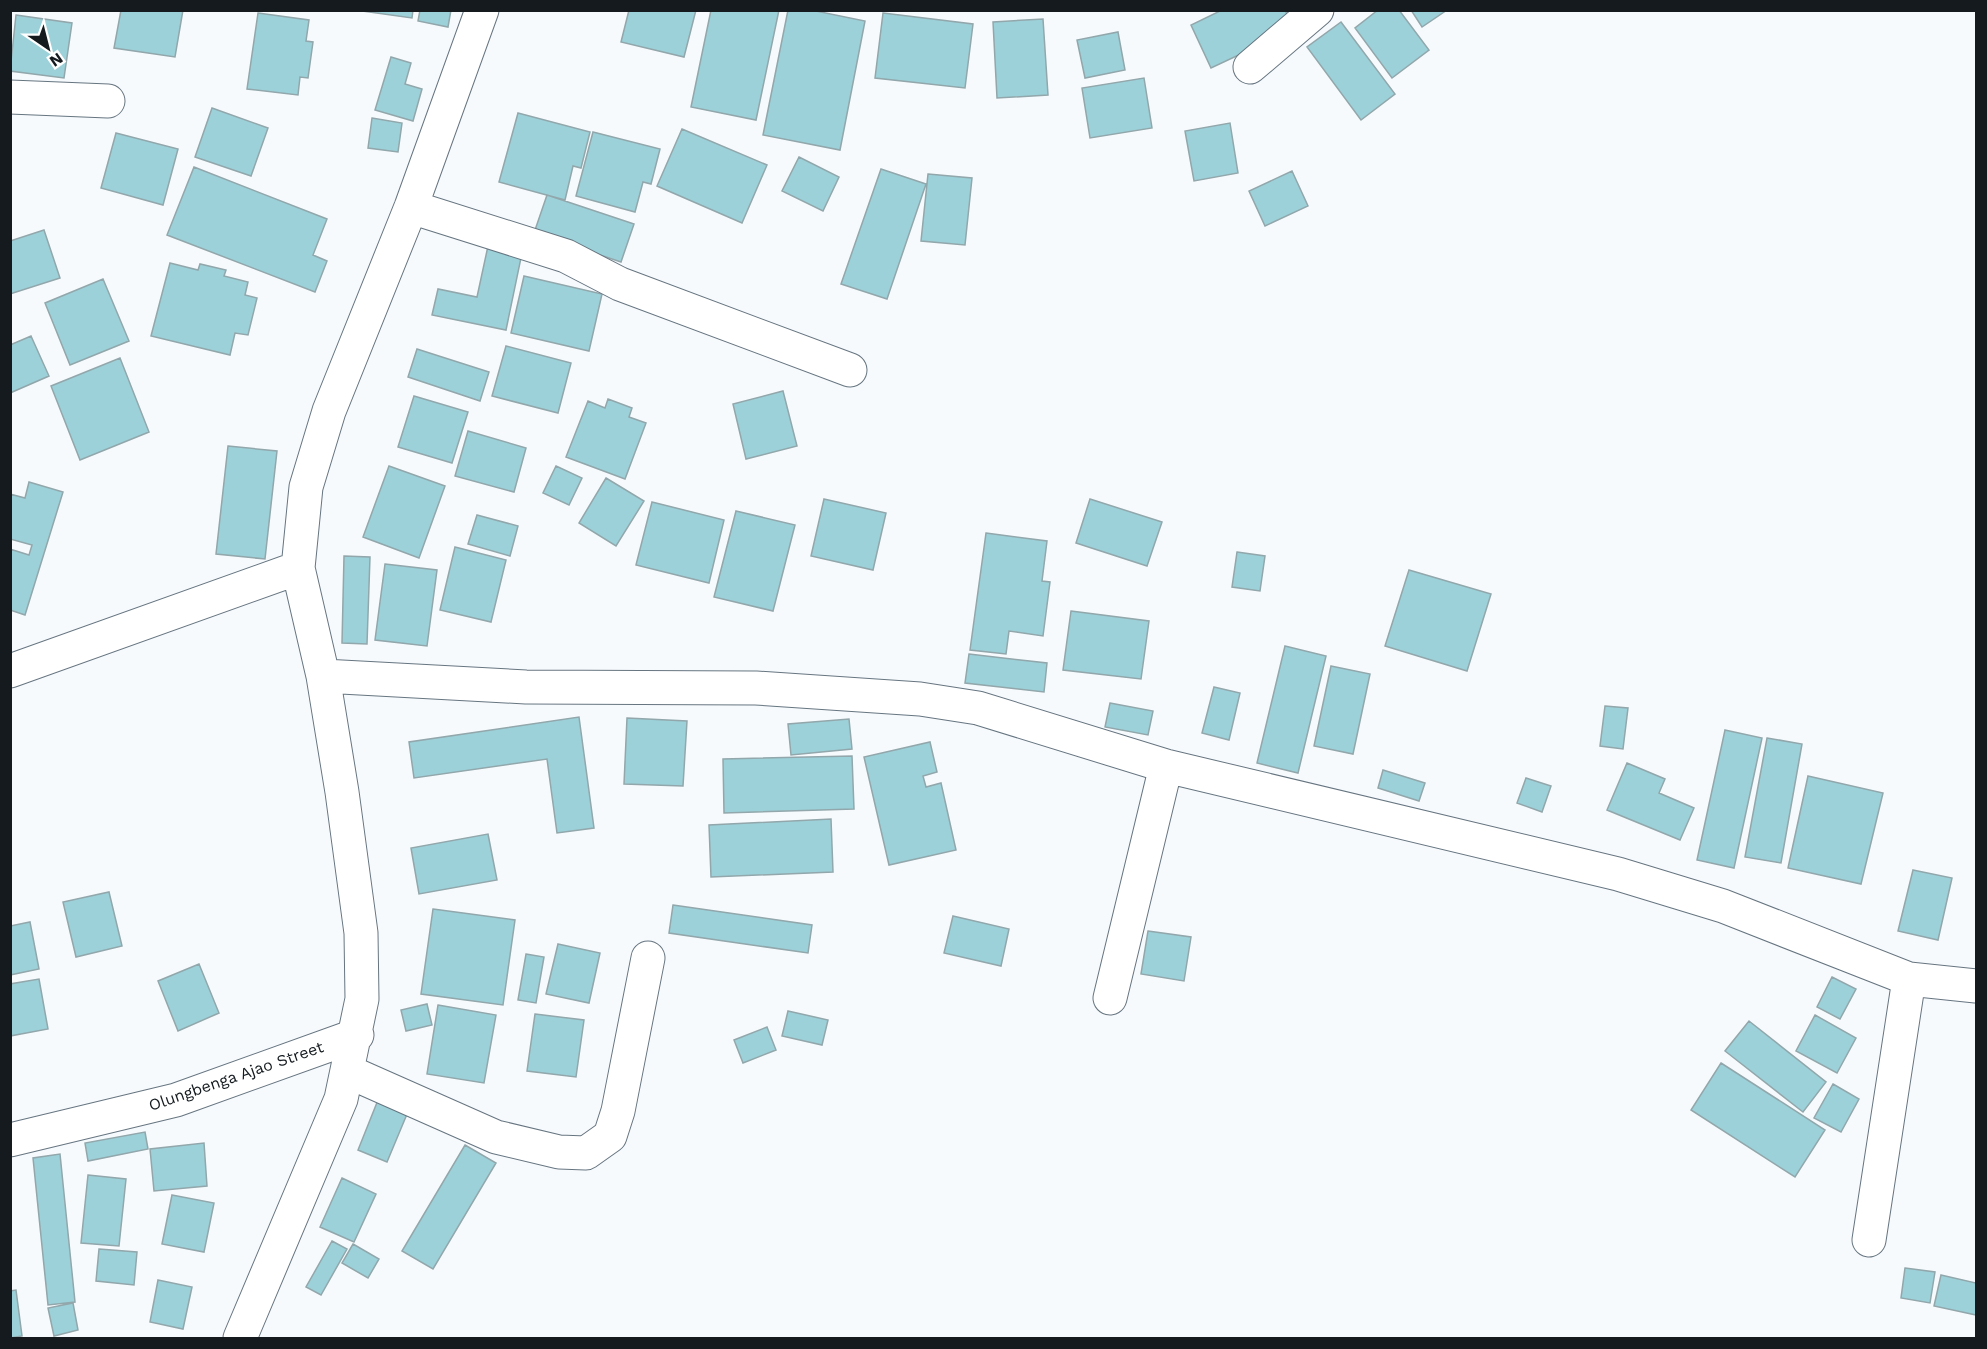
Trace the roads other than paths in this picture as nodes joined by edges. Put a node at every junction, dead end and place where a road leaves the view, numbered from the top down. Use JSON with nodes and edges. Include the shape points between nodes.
{"nodes":[{"id":1,"x":482,"y":10,"type":"edge"},
{"id":2,"x":1317,"y":10,"type":"edge"},
{"id":3,"x":1250,"y":67,"type":"dead end"},
{"id":4,"x":10,"y":97,"type":"edge"},
{"id":5,"x":108,"y":101,"type":"dead end"},
{"id":6,"x":411,"y":207,"type":"junction"},
{"id":7,"x":850,"y":370,"type":"dead end"},
{"id":8,"x":298,"y":568,"type":"junction"},
{"id":9,"x":10,"y":672,"type":"edge"},
{"id":10,"x":323,"y":676,"type":"junction"},
{"id":11,"x":1166,"y":766,"type":"junction"},
{"id":12,"x":648,"y":957,"type":"dead end"},
{"id":13,"x":1909,"y":979,"type":"junction"},
{"id":14,"x":1977,"y":986,"type":"edge"},
{"id":15,"x":1110,"y":998,"type":"dead end"},
{"id":16,"x":357,"y":1035,"type":"junction"},
{"id":17,"x":347,"y":1071,"type":"junction"},
{"id":18,"x":10,"y":1140,"type":"edge"},
{"id":19,"x":1869,"y":1240,"type":"dead end"},
{"id":20,"x":240,"y":1338,"type":"edge"}],
"edges":[{"from":1,"to":6,"type":"street"},
{"from":2,"to":3,"type":"street"},
{"from":4,"to":5,"type":"street"},
{"from":6,"to":7,"type":"street","via":[[566,256],[620,284]]},
{"from":6,"to":8,"type":"street","via":[[329,411],[306,487]]},
{"from":8,"to":9,"type":"street"},
{"from":8,"to":10,"type":"street"},
{"from":10,"to":11,"type":"street","via":[[526,687],[756,688],[920,699],[978,708]]},
{"from":10,"to":16,"type":"street","via":[[361,933],[363,999]]},
{"from":11,"to":13,"type":"street","via":[[1618,874],[1735,910]]},
{"from":11,"to":15,"type":"street"},
{"from":12,"to":17,"type":"street","via":[[618,1111],[610,1136],[586,1153],[559,1152],[496,1137]]},
{"from":13,"to":14,"type":"street"},
{"from":13,"to":19,"type":"street"},
{"from":16,"to":17,"type":"street"},
{"from":16,"to":18,"type":"street","name":"Olungbenga Ajao Street","via":[[176,1100]]},
{"from":17,"to":20,"type":"street","via":[[341,1099]]}]}
